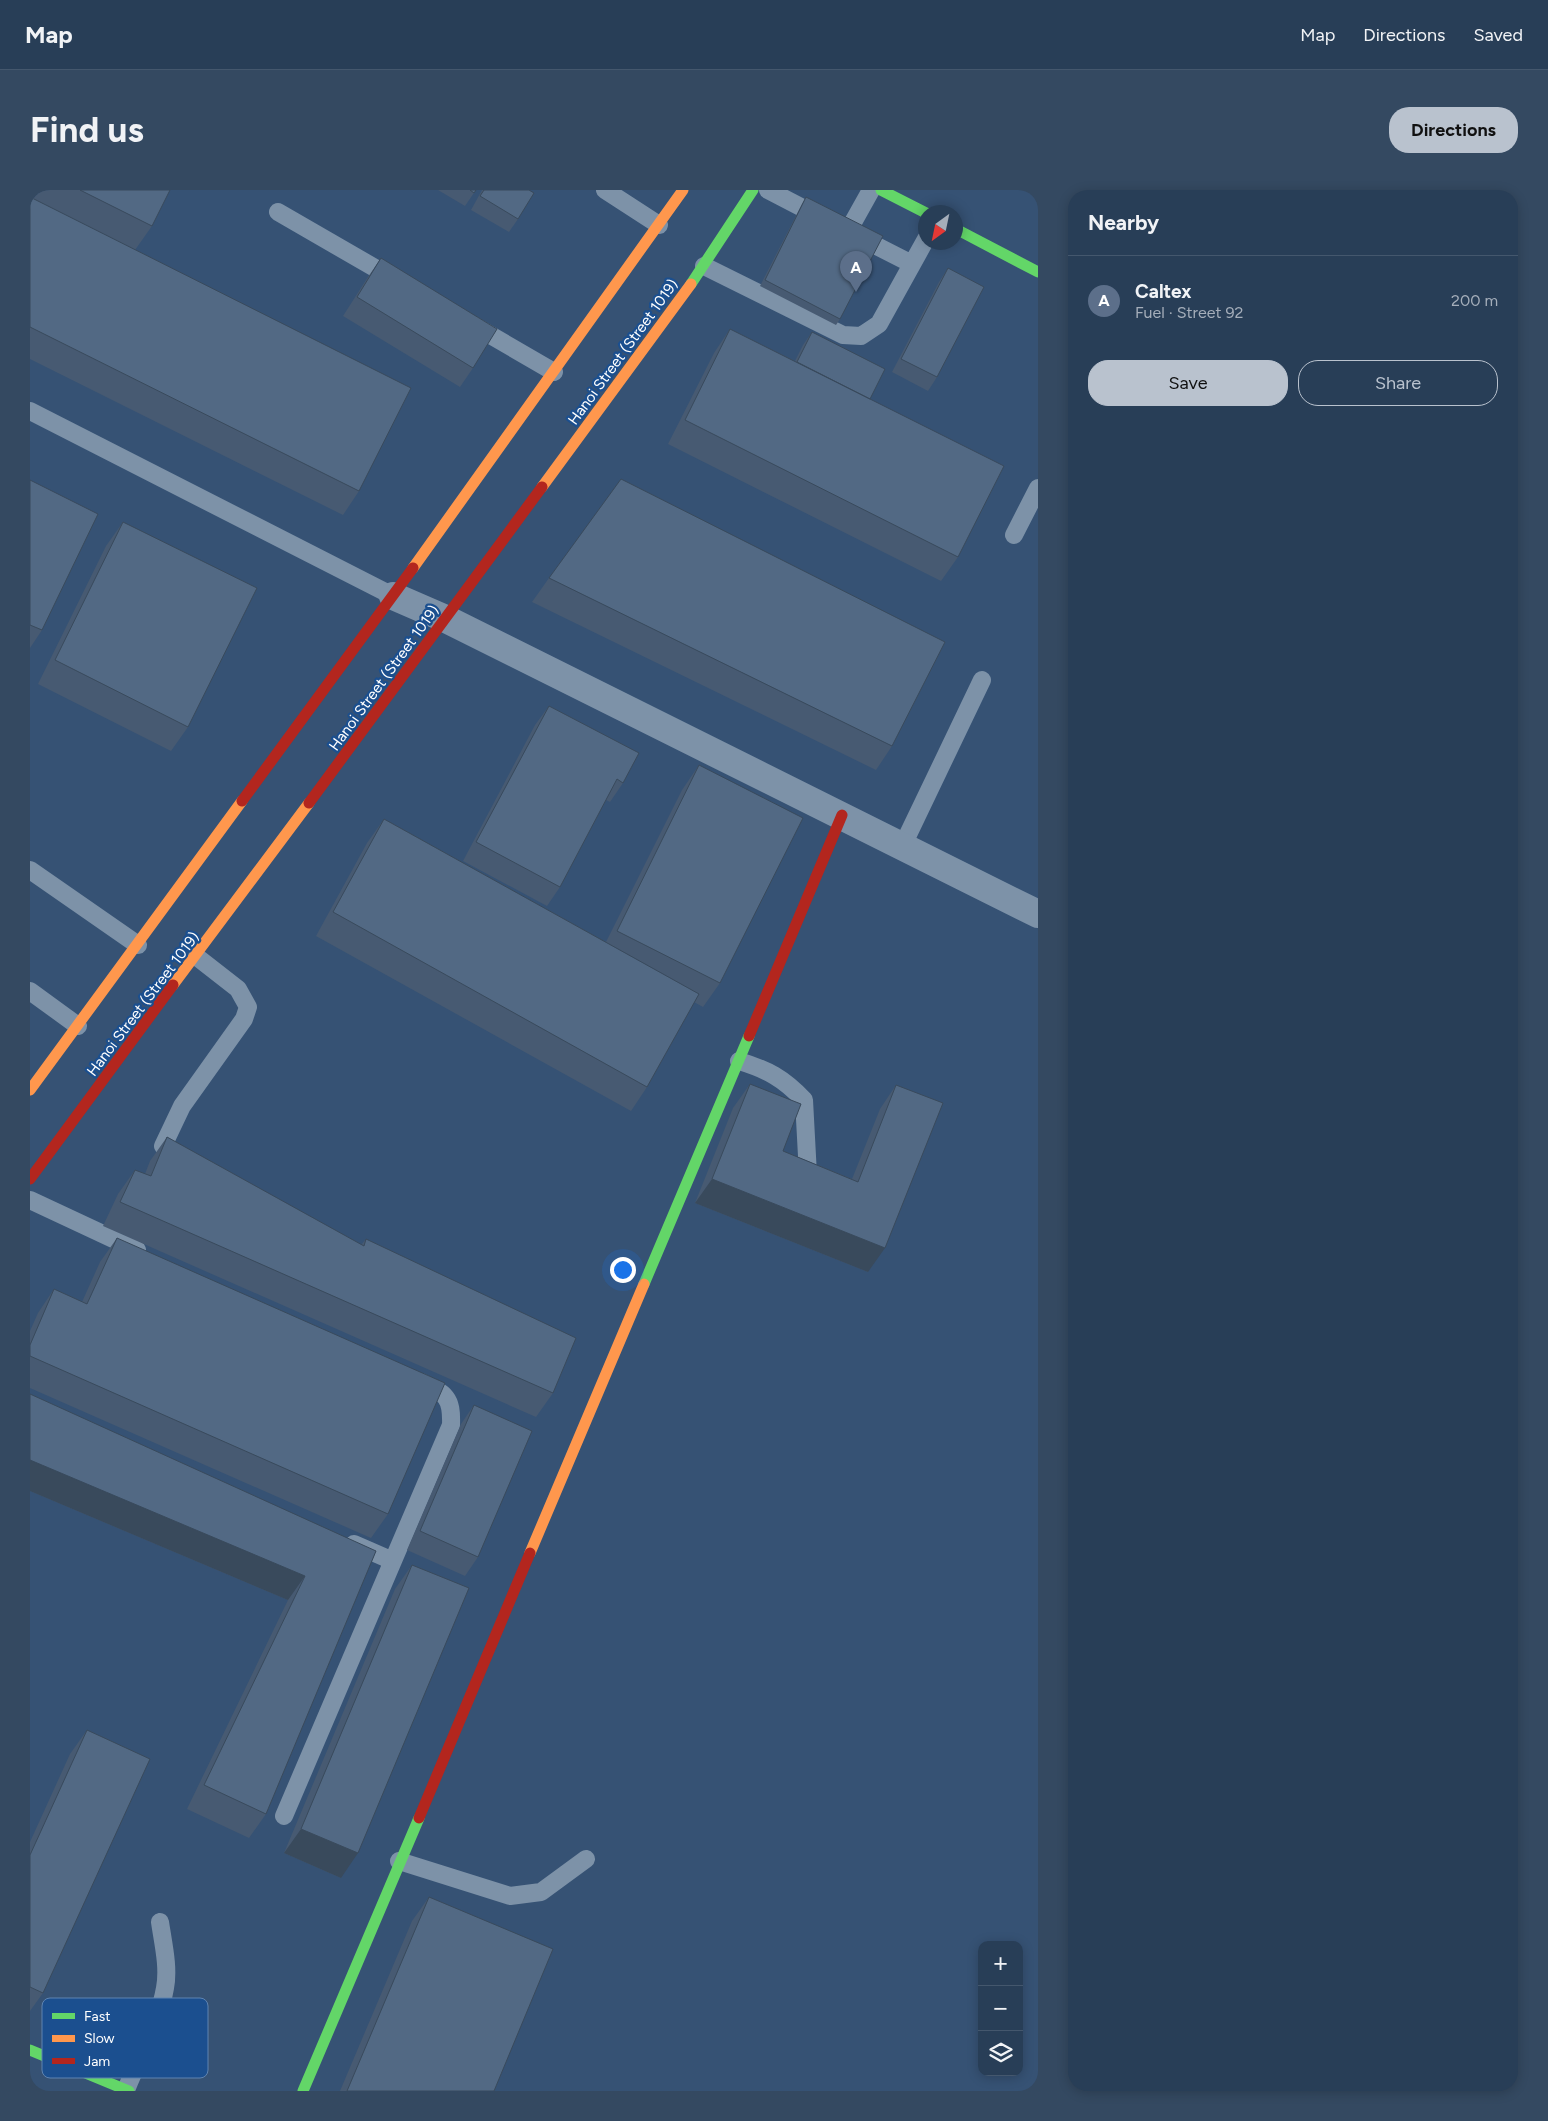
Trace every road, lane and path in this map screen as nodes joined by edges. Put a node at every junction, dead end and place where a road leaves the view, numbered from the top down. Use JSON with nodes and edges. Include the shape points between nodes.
{"nodes":[{"id":1,"x":606,"y":190,"type":"edge"},
{"id":2,"x":683,"y":190,"type":"edge"},
{"id":3,"x":753,"y":190,"type":"edge"},
{"id":4,"x":768,"y":190,"type":"edge"},
{"id":5,"x":870,"y":190,"type":"edge"},
{"id":6,"x":881,"y":190,"type":"edge"},
{"id":7,"x":918,"y":209,"type":"edge"},
{"id":8,"x":278,"y":212,"type":"dead end"},
{"id":9,"x":659,"y":225,"type":"junction"},
{"id":10,"x":848,"y":232,"type":"junction"},
{"id":11,"x":963,"y":233,"type":"edge"},
{"id":12,"x":920,"y":250,"type":"edge"},
{"id":13,"x":834,"y":256,"type":"edge"},
{"id":14,"x":912,"y":264,"type":"junction"},
{"id":15,"x":704,"y":266,"type":"junction"},
{"id":16,"x":1038,"y":272,"type":"edge"},
{"id":17,"x":408,"y":287,"type":"edge"},
{"id":18,"x":811,"y":298,"type":"edge"},
{"id":19,"x":802,"y":314,"type":"junction"},
{"id":20,"x":459,"y":317,"type":"edge"},
{"id":21,"x":554,"y":372,"type":"junction"},
{"id":22,"x":30,"y":411,"type":"edge"},
{"id":23,"x":1038,"y":488,"type":"edge"},
{"id":24,"x":1014,"y":535,"type":"dead end"},
{"id":25,"x":393,"y":596,"type":"junction"},
{"id":26,"x":446,"y":619,"type":"junction"},
{"id":27,"x":982,"y":680,"type":"dead end"},
{"id":28,"x":842,"y":815,"type":"junction"},
{"id":29,"x":903,"y":846,"type":"junction"},
{"id":30,"x":30,"y":870,"type":"edge"},
{"id":31,"x":1038,"y":914,"type":"edge"},
{"id":32,"x":138,"y":945,"type":"junction"},
{"id":33,"x":197,"y":957,"type":"junction"},
{"id":34,"x":30,"y":991,"type":"edge"},
{"id":35,"x":78,"y":1026,"type":"junction"},
{"id":36,"x":739,"y":1061,"type":"junction"},
{"id":37,"x":30,"y":1090,"type":"edge"},
{"id":38,"x":163,"y":1146,"type":"edge"},
{"id":39,"x":808,"y":1175,"type":"edge"},
{"id":40,"x":30,"y":1179,"type":"edge"},
{"id":41,"x":30,"y":1200,"type":"edge"},
{"id":42,"x":156,"y":1259,"type":"edge"},
{"id":43,"x":407,"y":1375,"type":"edge"},
{"id":44,"x":338,"y":1537,"type":"edge"},
{"id":45,"x":392,"y":1561,"type":"junction"},
{"id":46,"x":284,"y":1816,"type":"dead end"},
{"id":47,"x":586,"y":1859,"type":"dead end"},
{"id":48,"x":399,"y":1861,"type":"junction"},
{"id":49,"x":160,"y":1922,"type":"dead end"},
{"id":50,"x":163,"y":1998,"type":"edge"},
{"id":51,"x":30,"y":2050,"type":"edge"},
{"id":52,"x":42,"y":2055,"type":"edge"},
{"id":53,"x":98,"y":2078,"type":"edge"},
{"id":54,"x":132,"y":2078,"type":"edge"},
{"id":55,"x":127,"y":2090,"type":"edge"},
{"id":56,"x":303,"y":2091,"type":"edge"}],
"edges":[{"from":1,"to":9,"type":"lane"},
{"from":2,"to":9,"type":"main road"},
{"from":3,"to":15,"type":"main road","name":"Hanoi Street (Street 1019)"},
{"from":4,"to":10,"type":"lane"},
{"from":5,"to":10,"type":"lane"},
{"from":6,"to":7,"type":"main road"},
{"from":8,"to":17,"type":"lane"},
{"from":9,"to":21,"type":"main road"},
{"from":10,"to":13,"type":"lane"},
{"from":10,"to":14,"type":"lane"},
{"from":11,"to":16,"type":"main road"},
{"from":12,"to":14,"type":"lane"},
{"from":14,"to":19,"type":"lane","via":[[879,324],[861,336],[843,334]]},
{"from":15,"to":19,"type":"lane"},
{"from":15,"to":26,"type":"main road","name":"Hanoi Street (Street 1019)"},
{"from":18,"to":19,"type":"lane"},
{"from":20,"to":21,"type":"lane"},
{"from":21,"to":25,"type":"main road"},
{"from":22,"to":25,"type":"lane"},
{"from":23,"to":24,"type":"lane"},
{"from":25,"to":26,"type":"street"},
{"from":25,"to":32,"type":"main road"},
{"from":26,"to":28,"type":"street"},
{"from":26,"to":33,"type":"main road","name":"Hanoi Street (Street 1019)"},
{"from":27,"to":29,"type":"lane"},
{"from":28,"to":29,"type":"street"},
{"from":28,"to":36,"type":"main road"},
{"from":29,"to":31,"type":"street"},
{"from":30,"to":32,"type":"lane"},
{"from":32,"to":35,"type":"main road"},
{"from":33,"to":38,"type":"lane","via":[[238,989],[248,1007],[244,1019],[182,1106]]},
{"from":33,"to":40,"type":"main road","name":"Hanoi Street (Street 1019)"},
{"from":34,"to":35,"type":"lane"},
{"from":35,"to":37,"type":"main road"},
{"from":36,"to":39,"type":"lane","via":[[786,1081],[804,1100]]},
{"from":36,"to":48,"type":"main road"},
{"from":41,"to":42,"type":"lane"},
{"from":43,"to":45,"type":"lane","via":[[442,1392],[452,1406],[451,1425]]},
{"from":44,"to":45,"type":"lane"},
{"from":45,"to":46,"type":"lane"},
{"from":47,"to":48,"type":"lane","via":[[541,1892],[510,1896]]},
{"from":48,"to":56,"type":"main road"},
{"from":49,"to":50,"type":"lane","via":[[166,1987]]},
{"from":51,"to":52,"type":"main road"},
{"from":53,"to":55,"type":"main road"},
{"from":54,"to":55,"type":"lane"}]}
